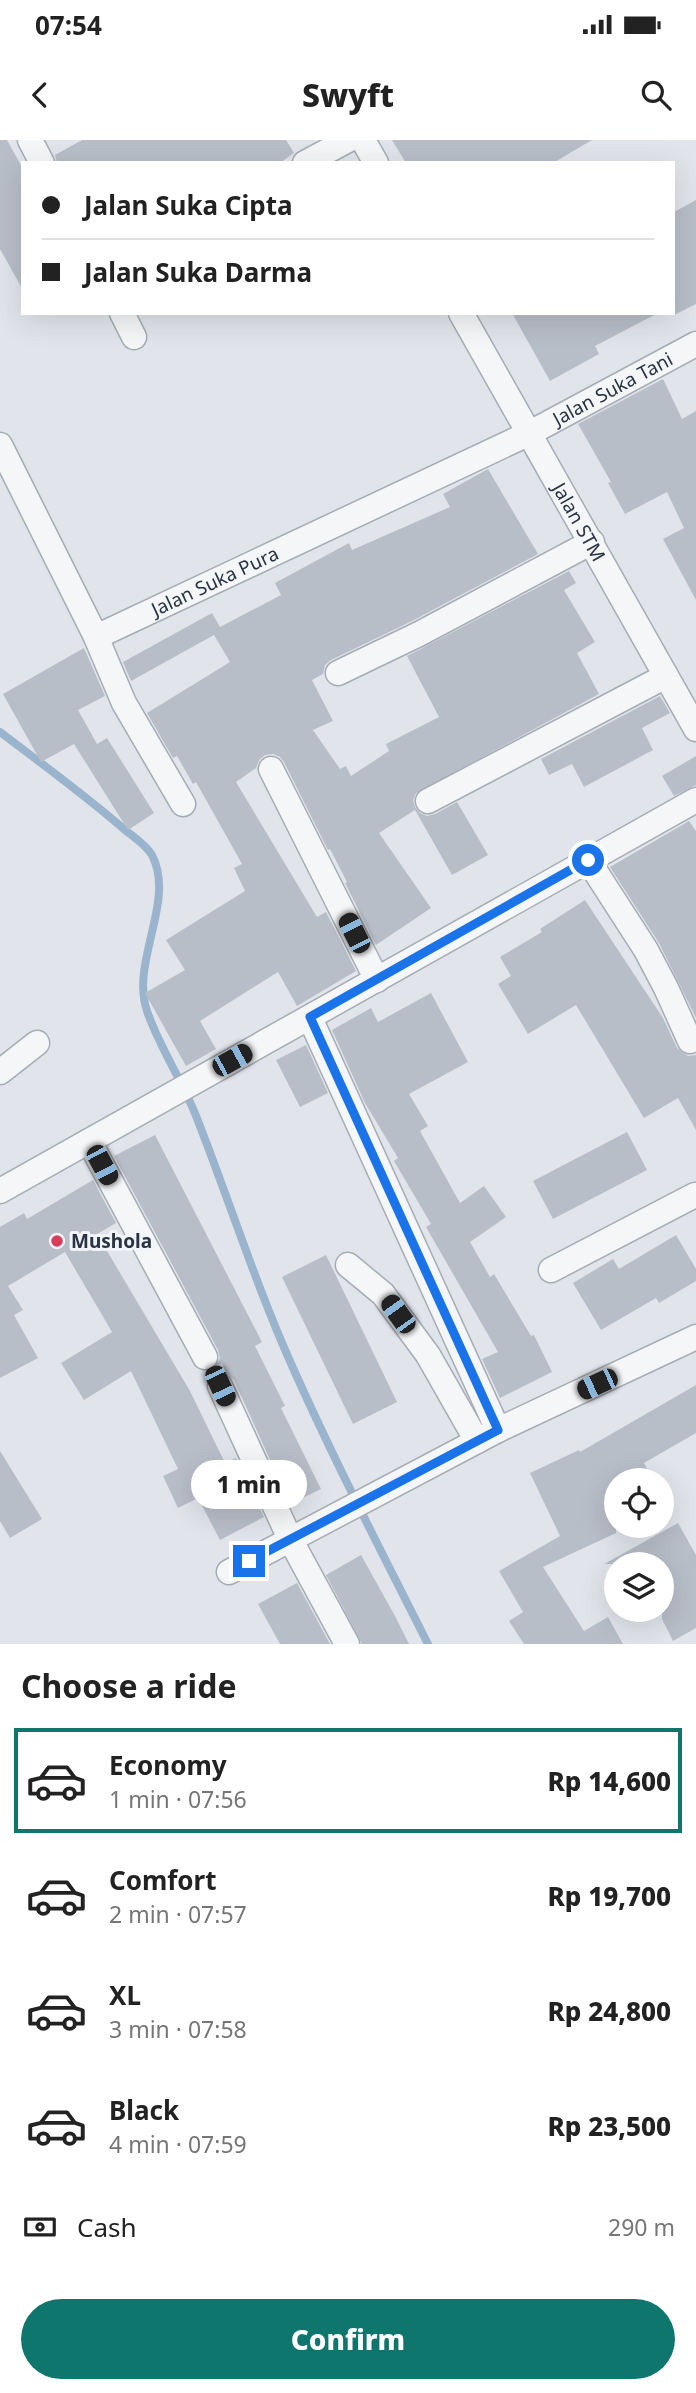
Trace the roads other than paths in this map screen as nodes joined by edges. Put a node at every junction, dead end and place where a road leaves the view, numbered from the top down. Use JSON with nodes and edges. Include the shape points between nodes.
{"nodes":[{"id":1,"x":30,"y":140,"type":"edge"},
{"id":2,"x":348,"y":140,"type":"edge"},
{"id":3,"x":363,"y":140,"type":"edge"},
{"id":4,"x":41,"y":161,"type":"edge"},
{"id":5,"x":310,"y":161,"type":"edge"},
{"id":6,"x":375,"y":161,"type":"edge"},
{"id":7,"x":123,"y":315,"type":"edge"},
{"id":8,"x":462,"y":315,"type":"edge"},
{"id":9,"x":134,"y":337,"type":"dead end"},
{"id":10,"x":696,"y":344,"type":"edge"},
{"id":11,"x":530,"y":433,"type":"junction"},
{"id":12,"x":0,"y":445,"type":"edge"},
{"id":13,"x":8,"y":482,"type":"edge"},
{"id":14,"x":592,"y":542,"type":"junction"},
{"id":15,"x":96,"y":637,"type":"junction"},
{"id":16,"x":338,"y":673,"type":"dead end"},
{"id":17,"x":666,"y":676,"type":"junction"},
{"id":18,"x":696,"y":729,"type":"edge"},
{"id":19,"x":271,"y":769,"type":"dead end"},
{"id":20,"x":696,"y":800,"type":"edge"},
{"id":21,"x":428,"y":801,"type":"dead end"},
{"id":22,"x":183,"y":804,"type":"dead end"},
{"id":23,"x":588,"y":860,"type":"junction"},
{"id":24,"x":377,"y":980,"type":"junction"},
{"id":25,"x":310,"y":1017,"type":"junction"},
{"id":26,"x":690,"y":1041,"type":"dead end"},
{"id":27,"x":37,"y":1043,"type":"dead end"},
{"id":28,"x":0,"y":1072,"type":"edge"},
{"id":29,"x":89,"y":1142,"type":"junction"},
{"id":30,"x":0,"y":1191,"type":"edge"},
{"id":31,"x":696,"y":1195,"type":"edge"},
{"id":32,"x":348,"y":1265,"type":"dead end"},
{"id":33,"x":551,"y":1270,"type":"dead end"},
{"id":34,"x":696,"y":1337,"type":"edge"},
{"id":35,"x":205,"y":1357,"type":"dead end"},
{"id":36,"x":220,"y":1386,"type":"dead end"},
{"id":37,"x":487,"y":1436,"type":"junction"},
{"id":38,"x":289,"y":1539,"type":"junction"},
{"id":39,"x":229,"y":1572,"type":"dead end"},
{"id":40,"x":347,"y":1644,"type":"edge"}],
"edges":[{"from":1,"to":4,"type":"street"},
{"from":2,"to":5,"type":"street"},
{"from":3,"to":6,"type":"street"},
{"from":7,"to":9,"type":"street"},
{"from":8,"to":11,"type":"street","name":"Jalan STM"},
{"from":10,"to":11,"type":"street","name":"Jalan Suka Tani"},
{"from":11,"to":14,"type":"street","name":"Jalan STM"},
{"from":11,"to":15,"type":"street","name":"Jalan Suka Pura"},
{"from":12,"to":13,"type":"street"},
{"from":13,"to":15,"type":"street"},
{"from":14,"to":16,"type":"street"},
{"from":14,"to":17,"type":"street","name":"Jalan STM"},
{"from":15,"to":22,"type":"street","via":[[124,703]]},
{"from":17,"to":18,"type":"street","name":"Jalan STM"},
{"from":17,"to":21,"type":"street"},
{"from":19,"to":24,"type":"street"},
{"from":20,"to":23,"type":"street"},
{"from":23,"to":24,"type":"street"},
{"from":23,"to":26,"type":"street","via":[[646,950]]},
{"from":24,"to":25,"type":"street"},
{"from":25,"to":29,"type":"street"},
{"from":25,"to":37,"type":"street"},
{"from":27,"to":28,"type":"street"},
{"from":29,"to":30,"type":"street"},
{"from":29,"to":35,"type":"street"},
{"from":31,"to":33,"type":"street"},
{"from":32,"to":37,"type":"street","via":[[383,1294]]},
{"from":34,"to":37,"type":"street"},
{"from":36,"to":38,"type":"street"},
{"from":37,"to":38,"type":"street"},
{"from":38,"to":39,"type":"street"},
{"from":38,"to":40,"type":"street"}]}
